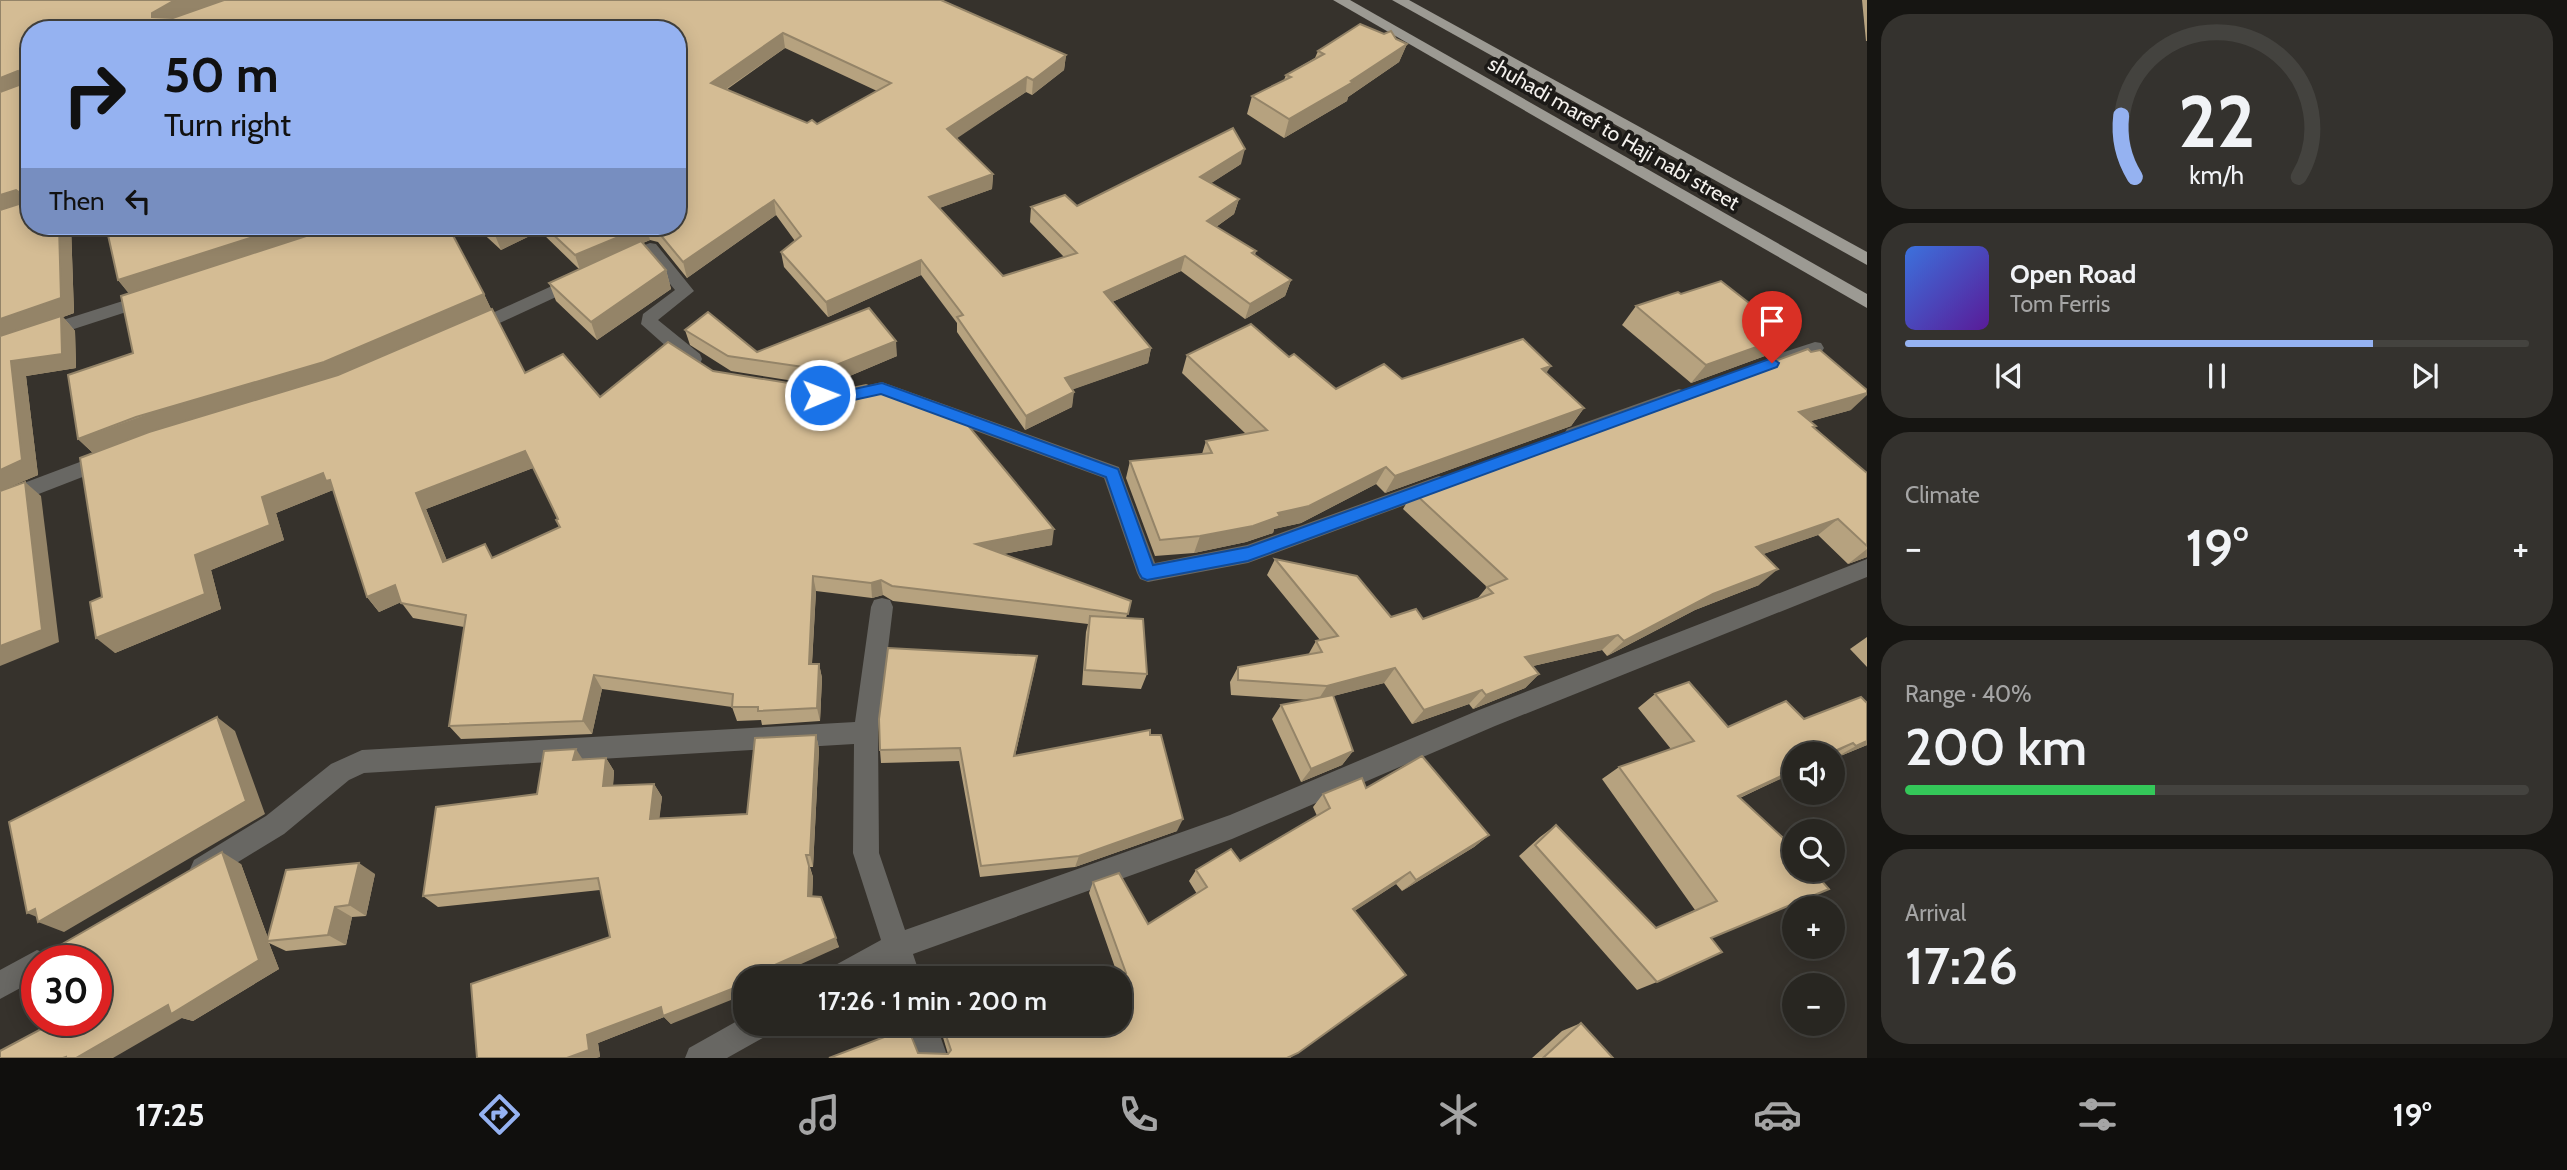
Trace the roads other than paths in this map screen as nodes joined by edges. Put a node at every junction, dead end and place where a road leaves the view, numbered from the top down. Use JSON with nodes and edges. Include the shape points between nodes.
{"nodes":[{"id":1,"x":1340,"y":0,"type":"edge"},
{"id":2,"x":1399,"y":0,"type":"edge"},
{"id":3,"x":1867,"y":259,"type":"edge"},
{"id":4,"x":168,"y":292,"type":"edge"},
{"id":5,"x":1867,"y":302,"type":"edge"},
{"id":6,"x":451,"y":338,"type":"edge"},
{"id":7,"x":0,"y":347,"type":"edge"},
{"id":8,"x":1815,"y":348,"type":"edge"},
{"id":9,"x":1768,"y":365,"type":"edge"},
{"id":10,"x":713,"y":372,"type":"edge"},
{"id":11,"x":1695,"y":390,"type":"edge"},
{"id":12,"x":828,"y":396,"type":"edge"},
{"id":13,"x":1551,"y":443,"type":"edge"},
{"id":14,"x":122,"y":454,"type":"edge"},
{"id":15,"x":1459,"y":476,"type":"edge"},
{"id":16,"x":0,"y":501,"type":"edge"},
{"id":17,"x":1867,"y":568,"type":"edge"},
{"id":18,"x":882,"y":607,"type":"dead end"},
{"id":19,"x":866,"y":732,"type":"junction"},
{"id":20,"x":186,"y":880,"type":"edge"},
{"id":21,"x":897,"y":946,"type":"junction"},
{"id":22,"x":861,"y":966,"type":"edge"},
{"id":23,"x":903,"y":966,"type":"edge"},
{"id":24,"x":21,"y":973,"type":"edge"},
{"id":25,"x":0,"y":985,"type":"edge"},
{"id":26,"x":738,"y":1036,"type":"edge"},
{"id":27,"x":926,"y":1036,"type":"edge"},
{"id":28,"x":699,"y":1058,"type":"edge"},
{"id":29,"x":934,"y":1058,"type":"edge"}],
"edges":[{"from":1,"to":5,"type":"main road","name":"shuhadi maref to Haji nabi street"},
{"from":2,"to":3,"type":"main road"},
{"from":4,"to":7,"type":"street"},
{"from":6,"to":10,"type":"street","via":[[650,248],[685,291],[649,318],[650,324],[678,350]]},
{"from":8,"to":9,"type":"street"},
{"from":11,"to":13,"type":"street"},
{"from":12,"to":15,"type":"street","via":[[840,398],[882,388],[1112,473],[1147,573],[1248,554]]},
{"from":14,"to":16,"type":"street"},
{"from":17,"to":21,"type":"street","via":[[1487,719],[1232,827]]},
{"from":18,"to":19,"type":"street"},
{"from":19,"to":20,"type":"street","via":[[362,762],[340,772],[275,825]]},
{"from":19,"to":21,"type":"street","via":[[866,853]]},
{"from":21,"to":22,"type":"street"},
{"from":21,"to":23,"type":"street"},
{"from":24,"to":25,"type":"street"},
{"from":26,"to":28,"type":"street"},
{"from":27,"to":29,"type":"street"}]}
